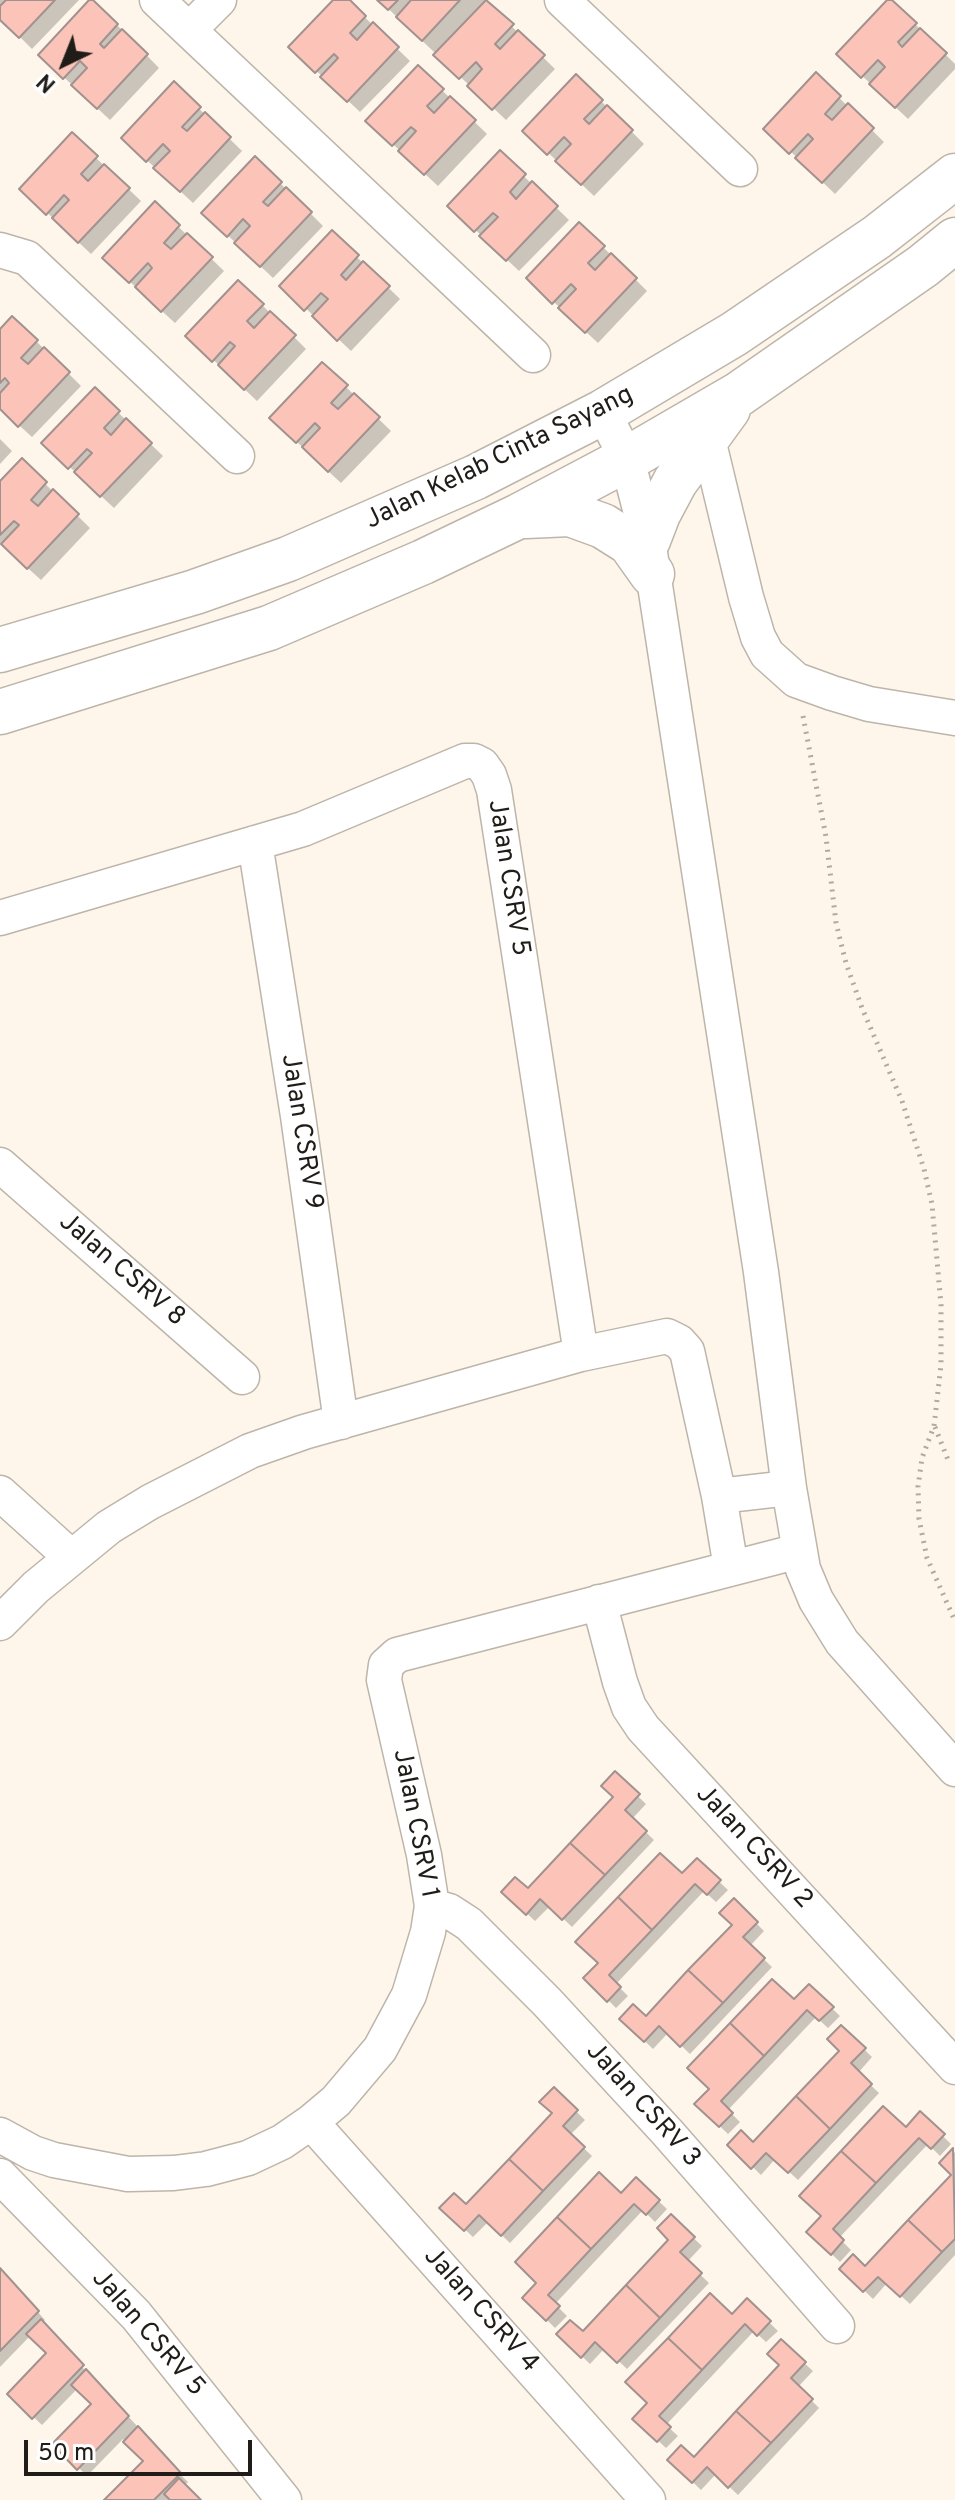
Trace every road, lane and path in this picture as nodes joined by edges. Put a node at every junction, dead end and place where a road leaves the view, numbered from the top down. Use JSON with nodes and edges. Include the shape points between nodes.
{"nodes":[{"id":1,"x":157,"y":0,"type":"edge"},
{"id":2,"x":219,"y":0,"type":"edge"},
{"id":3,"x":562,"y":0,"type":"edge"},
{"id":4,"x":189,"y":30,"type":"junction"},
{"id":5,"x":740,"y":169,"type":"dead end"},
{"id":6,"x":955,"y":176,"type":"edge"},
{"id":7,"x":955,"y":240,"type":"edge"},
{"id":8,"x":0,"y":250,"type":"edge"},
{"id":9,"x":533,"y":355,"type":"dead end"},
{"id":10,"x":739,"y":394,"type":"junction"},
{"id":11,"x":603,"y":412,"type":"junction"},
{"id":12,"x":707,"y":435,"type":"junction"},
{"id":13,"x":237,"y":456,"type":"dead end"},
{"id":14,"x":627,"y":459,"type":"junction"},
{"id":15,"x":519,"y":516,"type":"junction"},
{"id":16,"x":650,"y":557,"type":"junction"},
{"id":17,"x":0,"y":650,"type":"edge"},
{"id":18,"x":796,"y":680,"type":"junction"},
{"id":19,"x":0,"y":712,"type":"edge"},
{"id":20,"x":955,"y":718,"type":"edge"},
{"id":21,"x":255,"y":843,"type":"junction"},
{"id":22,"x":0,"y":918,"type":"edge"},
{"id":23,"x":0,"y":1165,"type":"edge"},
{"id":24,"x":581,"y":1354,"type":"junction"},
{"id":25,"x":242,"y":1377,"type":"dead end"},
{"id":26,"x":341,"y":1422,"type":"junction"},
{"id":27,"x":934,"y":1426,"type":"junction"},
{"id":28,"x":948,"y":1460,"type":"dead end"},
{"id":29,"x":789,"y":1488,"type":"junction"},
{"id":30,"x":0,"y":1493,"type":"edge"},
{"id":31,"x":719,"y":1496,"type":"junction"},
{"id":32,"x":799,"y":1551,"type":"junction"},
{"id":33,"x":71,"y":1557,"type":"junction"},
{"id":34,"x":731,"y":1568,"type":"junction"},
{"id":35,"x":599,"y":1602,"type":"junction"},
{"id":36,"x":955,"y":1621,"type":"edge"},
{"id":37,"x":0,"y":1623,"type":"edge"},
{"id":38,"x":955,"y":1769,"type":"edge"},
{"id":39,"x":432,"y":1906,"type":"junction"},
{"id":40,"x":955,"y":2067,"type":"edge"},
{"id":41,"x":311,"y":2122,"type":"junction"},
{"id":42,"x":0,"y":2135,"type":"edge"},
{"id":43,"x":33,"y":2153,"type":"junction"},
{"id":44,"x":0,"y":2161,"type":"edge"},
{"id":45,"x":0,"y":2176,"type":"edge"},
{"id":46,"x":79,"y":2256,"type":"junction"},
{"id":47,"x":837,"y":2326,"type":"dead end"},
{"id":48,"x":284,"y":2500,"type":"edge"},
{"id":49,"x":648,"y":2500,"type":"edge"}],
"edges":[{"from":1,"to":4,"type":"street"},
{"from":2,"to":4,"type":"street"},
{"from":3,"to":5,"type":"street"},
{"from":4,"to":9,"type":"street"},
{"from":6,"to":11,"type":"main road","name":"Jalan Kelab Cinta Sayang","via":[[781,304]]},
{"from":7,"to":10,"type":"main road","name":"Jalan Kelab Cinta Sayang"},
{"from":8,"to":13,"type":"street","via":[[27,258]]},
{"from":10,"to":12,"type":"main road"},
{"from":10,"to":14,"type":"main road","name":"Jalan Kelab Cinta Sayang"},
{"from":11,"to":14,"type":"street"},
{"from":11,"to":17,"type":"main road","name":"Jalan Kelab Cinta Sayang","via":[[476,477],[288,559]]},
{"from":12,"to":16,"type":"main road","via":[[665,500]]},
{"from":12,"to":18,"type":"street","via":[[758,637],[767,654]]},
{"from":14,"to":15,"type":"main road","name":"Jalan Kelab Cinta Sayang"},
{"from":14,"to":16,"type":"street"},
{"from":15,"to":16,"type":"main road","via":[[570,514],[603,526]]},
{"from":15,"to":19,"type":"main road","name":"Jalan Kelab Cinta Sayang","via":[[269,628]]},
{"from":16,"to":29,"type":"street"},
{"from":18,"to":20,"type":"street","via":[[869,704]]},
{"from":18,"to":27,"type":"path","via":[[846,963],[902,1101],[932,1204],[941,1305]]},
{"from":21,"to":22,"type":"street","name":"Jalan CSRV 5"},
{"from":21,"to":24,"type":"street","name":"Jalan CSRV 5","via":[[337,816],[465,761],[482,765],[489,775]]},
{"from":21,"to":26,"type":"street","name":"Jalan CSRV 9"},
{"from":23,"to":25,"type":"street","name":"Jalan CSRV 8"},
{"from":24,"to":26,"type":"street"},
{"from":24,"to":31,"type":"street","via":[[667,1336],[679,1342],[687,1351]]},
{"from":26,"to":33,"type":"street","via":[[250,1451],[197,1477],[109,1527]]},
{"from":27,"to":28,"type":"path"},
{"from":27,"to":36,"type":"path","via":[[922,1458],[919,1519],[927,1558]]},
{"from":29,"to":31,"type":"street"},
{"from":29,"to":32,"type":"street"},
{"from":30,"to":33,"type":"street"},
{"from":31,"to":34,"type":"street"},
{"from":32,"to":34,"type":"street","name":"Jalan CSRV 1"},
{"from":32,"to":38,"type":"street","via":[[816,1600],[842,1642]]},
{"from":33,"to":37,"type":"street"},
{"from":34,"to":35,"type":"street","name":"Jalan CSRV 1"},
{"from":35,"to":39,"type":"street","name":"Jalan CSRV 1","via":[[397,1655],[386,1665],[384,1680]]},
{"from":35,"to":40,"type":"street","name":"Jalan CSRV 2","via":[[620,1682],[643,1728]]},
{"from":39,"to":41,"type":"street","name":"Jalan CSRV 1","via":[[421,1960],[396,2023],[360,2074]]},
{"from":39,"to":47,"type":"street","name":"Jalan CSRV 3","via":[[469,1924],[547,2002]]},
{"from":41,"to":43,"type":"street","name":"Jalan CSRV 1","via":[[248,2158],[174,2173],[128,2174]]},
{"from":41,"to":49,"type":"street","name":"Jalan CSRV 4"},
{"from":42,"to":43,"type":"street","name":"Jalan CSRV 1"},
{"from":43,"to":44,"type":"street"},
{"from":43,"to":46,"type":"street"},
{"from":45,"to":46,"type":"street","name":"Jalan CSRV 5"},
{"from":46,"to":48,"type":"street","name":"Jalan CSRV 5","via":[[136,2315]]}]}
